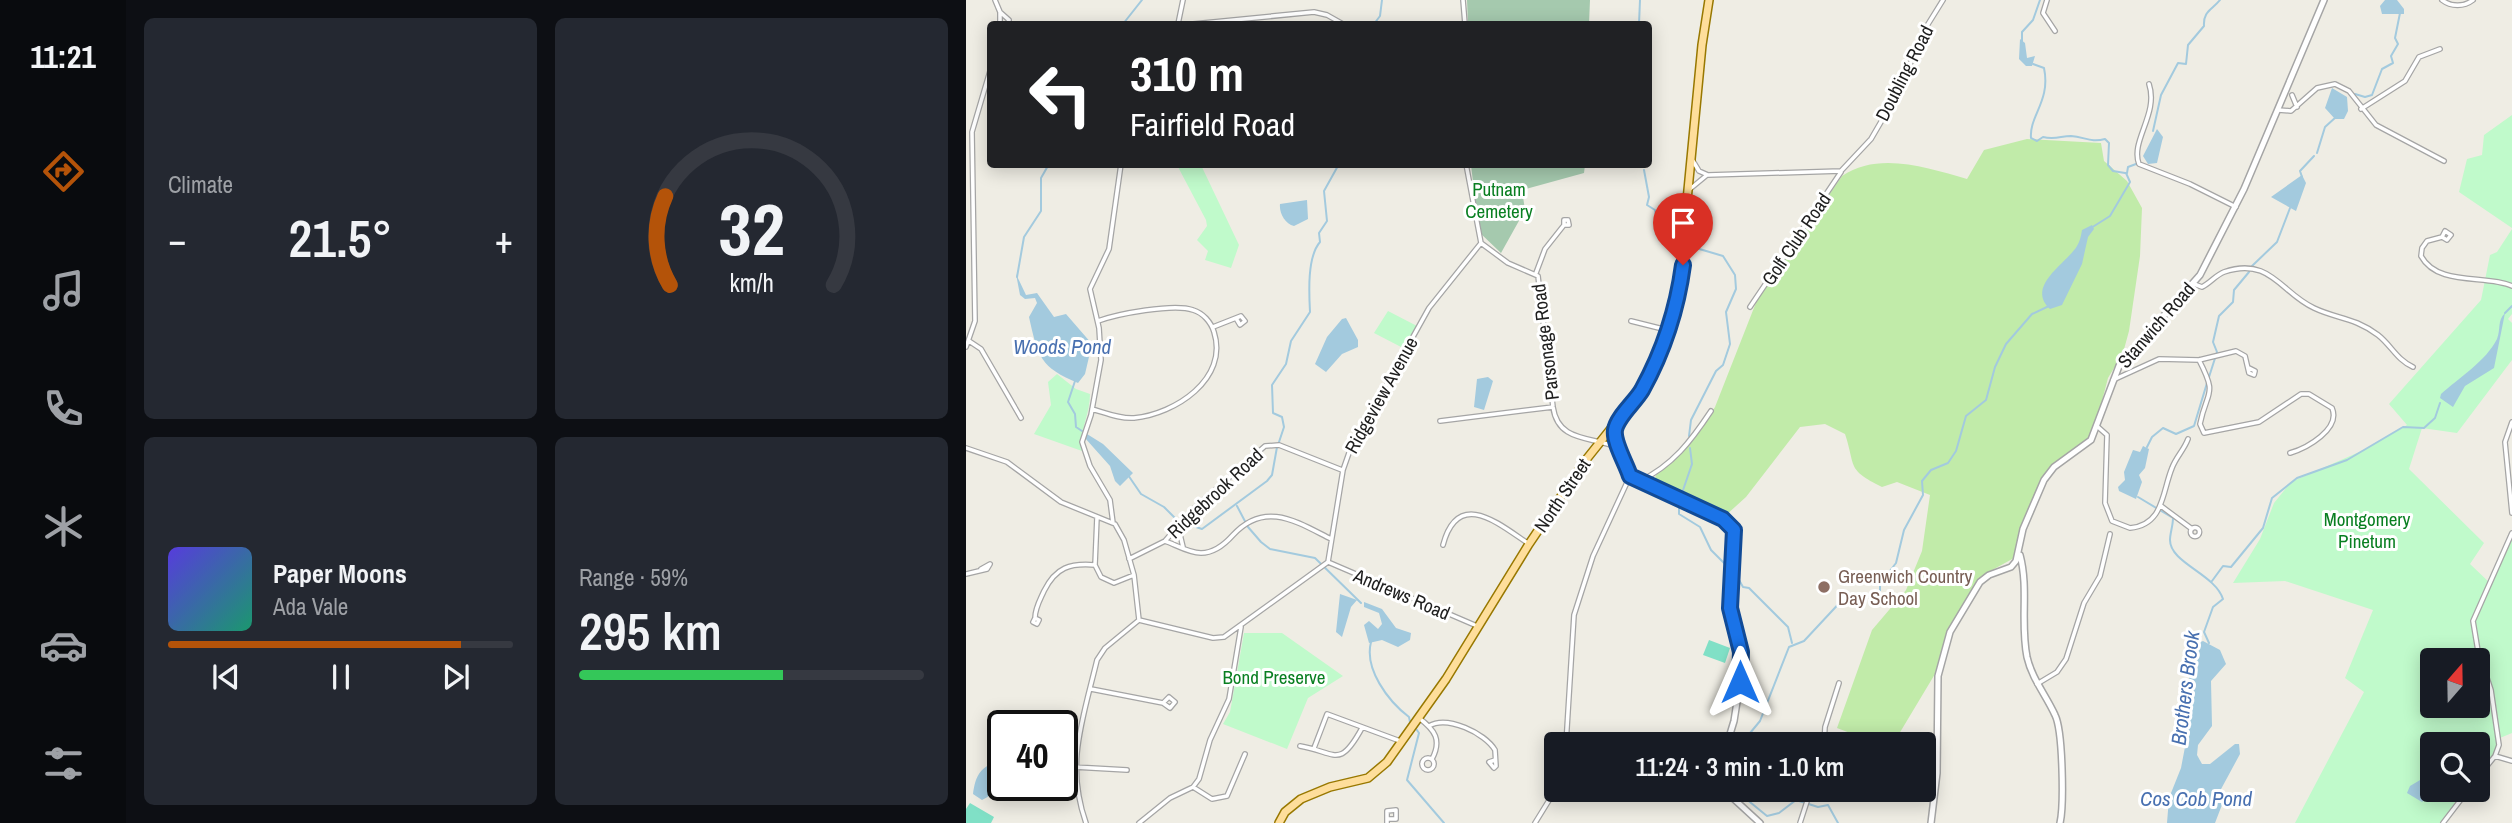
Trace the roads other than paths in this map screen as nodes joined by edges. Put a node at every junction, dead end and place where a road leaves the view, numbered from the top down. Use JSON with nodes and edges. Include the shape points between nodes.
{"nodes":[{"id":1,"x":995,"y":0,"type":"edge"},
{"id":2,"x":1183,"y":0,"type":"edge"},
{"id":3,"x":1463,"y":0,"type":"edge"},
{"id":4,"x":1709,"y":0,"type":"edge"},
{"id":5,"x":1943,"y":0,"type":"edge"},
{"id":6,"x":2047,"y":0,"type":"edge"},
{"id":7,"x":2324,"y":0,"type":"edge"},
{"id":8,"x":2442,"y":0,"type":"edge"},
{"id":9,"x":2473,"y":0,"type":"edge"},
{"id":10,"x":1000,"y":12,"type":"junction"},
{"id":11,"x":1000,"y":21,"type":"edge"},
{"id":12,"x":1008,"y":21,"type":"edge"},
{"id":13,"x":1179,"y":21,"type":"edge"},
{"id":14,"x":1223,"y":21,"type":"edge"},
{"id":15,"x":1338,"y":21,"type":"edge"},
{"id":16,"x":1465,"y":21,"type":"edge"},
{"id":17,"x":2055,"y":31,"type":"dead end"},
{"id":18,"x":2441,"y":49,"type":"dead end"},
{"id":19,"x":987,"y":81,"type":"edge"},
{"id":20,"x":2149,"y":84,"type":"dead end"},
{"id":21,"x":2292,"y":95,"type":"dead end"},
{"id":22,"x":2297,"y":107,"type":"junction"},
{"id":23,"x":2361,"y":109,"type":"junction"},
{"id":24,"x":2276,"y":110,"type":"junction"},
{"id":25,"x":1693,"y":161,"type":"junction"},
{"id":26,"x":2444,"y":161,"type":"dead end"},
{"id":27,"x":1121,"y":168,"type":"edge"},
{"id":28,"x":1467,"y":168,"type":"edge"},
{"id":29,"x":1841,"y":171,"type":"junction"},
{"id":30,"x":1708,"y":175,"type":"junction"},
{"id":31,"x":1690,"y":189,"type":"junction"},
{"id":32,"x":2236,"y":207,"type":"junction"},
{"id":33,"x":1564,"y":225,"type":"dead end"},
{"id":34,"x":2442,"y":237,"type":"dead end"},
{"id":35,"x":1480,"y":243,"type":"junction"},
{"id":36,"x":1536,"y":273,"type":"junction"},
{"id":37,"x":2194,"y":284,"type":"junction"},
{"id":38,"x":2512,"y":286,"type":"edge"},
{"id":39,"x":1750,"y":307,"type":"dead end"},
{"id":40,"x":1237,"y":320,"type":"dead end"},
{"id":41,"x":1097,"y":321,"type":"junction"},
{"id":42,"x":1631,"y":321,"type":"dead end"},
{"id":43,"x":1213,"y":327,"type":"junction"},
{"id":44,"x":1670,"y":331,"type":"junction"},
{"id":45,"x":969,"y":341,"type":"junction"},
{"id":46,"x":966,"y":347,"type":"edge"},
{"id":47,"x":2199,"y":360,"type":"junction"},
{"id":48,"x":2413,"y":367,"type":"dead end"},
{"id":49,"x":2249,"y":368,"type":"dead end"},
{"id":50,"x":2111,"y":380,"type":"junction"},
{"id":51,"x":1553,"y":407,"type":"junction"},
{"id":52,"x":1092,"y":409,"type":"junction"},
{"id":53,"x":1711,"y":411,"type":"dead end"},
{"id":54,"x":1021,"y":418,"type":"dead end"},
{"id":55,"x":1440,"y":421,"type":"dead end"},
{"id":56,"x":2512,"y":422,"type":"edge"},
{"id":57,"x":1615,"y":427,"type":"junction"},
{"id":58,"x":2098,"y":427,"type":"junction"},
{"id":59,"x":2188,"y":439,"type":"dead end"},
{"id":60,"x":1598,"y":444,"type":"junction"},
{"id":61,"x":966,"y":448,"type":"edge"},
{"id":62,"x":1619,"y":448,"type":"junction"},
{"id":63,"x":2290,"y":453,"type":"dead end"},
{"id":64,"x":2512,"y":467,"type":"edge"},
{"id":65,"x":1343,"y":470,"type":"junction"},
{"id":66,"x":2508,"y":472,"type":"junction"},
{"id":67,"x":1654,"y":474,"type":"junction"},
{"id":68,"x":1630,"y":476,"type":"junction"},
{"id":69,"x":1638,"y":482,"type":"junction"},
{"id":70,"x":1653,"y":489,"type":"junction"},
{"id":71,"x":2161,"y":506,"type":"junction"},
{"id":72,"x":2512,"y":513,"type":"edge"},
{"id":73,"x":1097,"y":517,"type":"junction"},
{"id":74,"x":1113,"y":523,"type":"junction"},
{"id":75,"x":1178,"y":526,"type":"junction"},
{"id":76,"x":2192,"y":528,"type":"dead end"},
{"id":77,"x":2512,"y":533,"type":"edge"},
{"id":78,"x":2110,"y":534,"type":"dead end"},
{"id":79,"x":1331,"y":539,"type":"junction"},
{"id":80,"x":1165,"y":541,"type":"junction"},
{"id":81,"x":1529,"y":544,"type":"junction"},
{"id":82,"x":1443,"y":545,"type":"dead end"},
{"id":83,"x":1183,"y":547,"type":"junction"},
{"id":84,"x":2020,"y":554,"type":"junction"},
{"id":85,"x":1129,"y":559,"type":"junction"},
{"id":86,"x":1326,"y":564,"type":"junction"},
{"id":87,"x":1095,"y":565,"type":"junction"},
{"id":88,"x":2011,"y":567,"type":"junction"},
{"id":89,"x":981,"y":569,"type":"dead end"},
{"id":90,"x":2024,"y":571,"type":"junction"},
{"id":91,"x":966,"y":573,"type":"edge"},
{"id":92,"x":1134,"y":575,"type":"junction"},
{"id":93,"x":1035,"y":618,"type":"dead end"},
{"id":94,"x":1139,"y":620,"type":"junction"},
{"id":95,"x":1477,"y":626,"type":"junction"},
{"id":96,"x":1241,"y":627,"type":"junction"},
{"id":97,"x":1839,"y":683,"type":"dead end"},
{"id":98,"x":2037,"y":684,"type":"junction"},
{"id":99,"x":1091,"y":689,"type":"junction"},
{"id":100,"x":1163,"y":703,"type":"dead end"},
{"id":101,"x":1414,"y":723,"type":"junction"},
{"id":102,"x":1429,"y":726,"type":"junction"},
{"id":103,"x":1362,"y":728,"type":"junction"},
{"id":104,"x":1567,"y":732,"type":"edge"},
{"id":105,"x":1730,"y":732,"type":"edge"},
{"id":106,"x":1825,"y":732,"type":"edge"},
{"id":107,"x":1400,"y":741,"type":"junction"},
{"id":108,"x":1300,"y":746,"type":"dead end"},
{"id":109,"x":1314,"y":748,"type":"junction"},
{"id":110,"x":1078,"y":749,"type":"edge"},
{"id":111,"x":1245,"y":754,"type":"dead end"},
{"id":112,"x":2495,"y":756,"type":"junction"},
{"id":113,"x":1432,"y":760,"type":"dead end"},
{"id":114,"x":1495,"y":760,"type":"dead end"},
{"id":115,"x":2512,"y":761,"type":"edge"},
{"id":116,"x":2490,"y":762,"type":"edge"},
{"id":117,"x":1078,"y":767,"type":"edge"},
{"id":118,"x":1127,"y":770,"type":"dead end"},
{"id":119,"x":1193,"y":787,"type":"junction"},
{"id":120,"x":1078,"y":801,"type":"edge"},
{"id":121,"x":1548,"y":802,"type":"edge"},
{"id":122,"x":1737,"y":802,"type":"edge"},
{"id":123,"x":1806,"y":802,"type":"edge"},
{"id":124,"x":2459,"y":802,"type":"edge"},
{"id":125,"x":1086,"y":823,"type":"edge"},
{"id":126,"x":1139,"y":823,"type":"edge"},
{"id":127,"x":1279,"y":823,"type":"edge"},
{"id":128,"x":1535,"y":823,"type":"edge"},
{"id":129,"x":1759,"y":823,"type":"edge"},
{"id":130,"x":1800,"y":823,"type":"edge"},
{"id":131,"x":1931,"y":823,"type":"edge"},
{"id":132,"x":2060,"y":823,"type":"edge"},
{"id":133,"x":2443,"y":823,"type":"edge"}],
"edges":[{"from":1,"to":10,"type":"street"},
{"from":2,"to":13,"type":"street"},
{"from":3,"to":16,"type":"street"},
{"from":4,"to":25,"type":"main road","name":"North Street"},
{"from":5,"to":29,"type":"street","name":"Doubling Road","via":[[1871,139]]},
{"from":6,"to":17,"type":"street","via":[[2043,13]]},
{"from":7,"to":24,"type":"street","name":"Stanwich Road"},
{"from":8,"to":9,"type":"street","via":[[2452,5]]},
{"from":10,"to":11,"type":"street"},
{"from":10,"to":12,"type":"street"},
{"from":14,"to":15,"type":"street","via":[[1314,12]]},
{"from":18,"to":23,"type":"street","via":[[2419,57],[2405,81]]},
{"from":19,"to":45,"type":"street","via":[[972,132],[976,266],[975,321]]},
{"from":20,"to":32,"type":"street","via":[[2152,103],[2137,151],[2138,162]]},
{"from":21,"to":22,"type":"street"},
{"from":22,"to":23,"type":"street","via":[[2317,88],[2331,83],[2349,91]]},
{"from":22,"to":24,"type":"street"},
{"from":23,"to":26,"type":"street","via":[[2376,125]]},
{"from":24,"to":32,"type":"street","name":"Stanwich Road"},
{"from":25,"to":30,"type":"street"},
{"from":25,"to":31,"type":"main road","name":"North Street"},
{"from":27,"to":41,"type":"street","via":[[1109,249],[1090,289]]},
{"from":28,"to":35,"type":"street"},
{"from":29,"to":30,"type":"street"},
{"from":29,"to":39,"type":"street","name":"Golf Club Road"},
{"from":30,"to":31,"type":"street"},
{"from":31,"to":44,"type":"main road","name":"North Street","via":[[1680,289]]},
{"from":32,"to":37,"type":"street","name":"Stanwich Road"},
{"from":33,"to":36,"type":"street","via":[[1545,249]]},
{"from":34,"to":38,"type":"street","via":[[2427,241],[2422,248],[2427,265],[2461,279],[2489,279]]},
{"from":35,"to":36,"type":"street","name":"Parsonage Road","via":[[1508,263]]},
{"from":35,"to":65,"type":"street","name":"Ridgeview Avenue","via":[[1427,311],[1357,436]]},
{"from":36,"to":51,"type":"street","name":"Parsonage Road"},
{"from":37,"to":48,"type":"street","via":[[2202,287],[2220,273],[2238,269],[2267,273],[2307,305],[2354,320],[2374,332]]},
{"from":37,"to":50,"type":"street","name":"Stanwich Road","via":[[2130,351]]},
{"from":40,"to":43,"type":"street"},
{"from":41,"to":43,"type":"street","via":[[1184,307],[1198,312]]},
{"from":41,"to":52,"type":"street","via":[[1101,360]]},
{"from":42,"to":44,"type":"street"},
{"from":43,"to":52,"type":"street","via":[[1217,344],[1213,365],[1191,395],[1143,417],[1126,418]]},
{"from":44,"to":57,"type":"main road","name":"North Street","via":[[1642,391]]},
{"from":45,"to":46,"type":"street"},
{"from":45,"to":54,"type":"street","via":[[981,349]]},
{"from":47,"to":49,"type":"street","via":[[2241,352]]},
{"from":47,"to":50,"type":"street","via":[[2159,359]]},
{"from":47,"to":63,"type":"street","via":[[2211,384],[2200,424],[2204,433],[2259,422],[2301,394],[2332,408],[2334,417],[2325,433]]},
{"from":50,"to":58,"type":"street","name":"Stanwich Road"},
{"from":51,"to":55,"type":"street"},
{"from":51,"to":60,"type":"street","name":"Parsonage Road","via":[[1564,432]]},
{"from":52,"to":74,"type":"street","via":[[1082,442],[1110,500]]},
{"from":53,"to":67,"type":"street","via":[[1678,456]]},
{"from":56,"to":66,"type":"street","via":[[2505,440]]},
{"from":57,"to":60,"type":"main road","name":"North Street"},
{"from":57,"to":62,"type":"street"},
{"from":58,"to":71,"type":"street","via":[[2107,435],[2105,503],[2112,521],[2135,528],[2148,522]]},
{"from":58,"to":84,"type":"street","name":"Stanwich Road","via":[[2086,446],[2046,476],[2023,529]]},
{"from":59,"to":71,"type":"street","via":[[2171,469]]},
{"from":60,"to":62,"type":"street","name":"Parsonage Road"},
{"from":60,"to":81,"type":"main road","name":"North Street"},
{"from":61,"to":73,"type":"street","via":[[1007,462],[1061,502]]},
{"from":62,"to":68,"type":"street"},
{"from":64,"to":66,"type":"street"},
{"from":65,"to":75,"type":"street","name":"Ridgebrook Road","via":[[1269,444]]},
{"from":65,"to":79,"type":"street","name":"Ridgeview Avenue"},
{"from":66,"to":72,"type":"street"},
{"from":67,"to":69,"type":"street"},
{"from":67,"to":70,"type":"street"},
{"from":68,"to":69,"type":"street"},
{"from":68,"to":104,"type":"street","via":[[1593,556],[1576,607]]},
{"from":69,"to":70,"type":"street"},
{"from":70,"to":105,"type":"street","via":[[1723,519],[1734,530],[1730,608],[1742,670]]},
{"from":71,"to":76,"type":"street"},
{"from":73,"to":74,"type":"street"},
{"from":73,"to":87,"type":"street"},
{"from":74,"to":85,"type":"street"},
{"from":75,"to":80,"type":"street","name":"Ridgebrook Road"},
{"from":75,"to":83,"type":"street"},
{"from":77,"to":112,"type":"street","via":[[2473,621],[2491,690],[2499,745]]},
{"from":78,"to":98,"type":"street","via":[[2099,576],[2084,603],[2066,659],[2057,672]]},
{"from":79,"to":83,"type":"street","via":[[1289,518],[1269,516],[1246,522],[1224,545],[1209,552]]},
{"from":79,"to":86,"type":"street","name":"Ridgeview Avenue"},
{"from":80,"to":83,"type":"street"},
{"from":80,"to":85,"type":"street","name":"Ridgebrook Road"},
{"from":81,"to":82,"type":"street","via":[[1486,515],[1475,513],[1457,521]]},
{"from":81,"to":95,"type":"main road","name":"North Street"},
{"from":84,"to":88,"type":"street","name":"Stanwich Road"},
{"from":84,"to":90,"type":"street"},
{"from":85,"to":92,"type":"street"},
{"from":86,"to":95,"type":"street","name":"Andrews Road"},
{"from":86,"to":96,"type":"street"},
{"from":87,"to":92,"type":"street","via":[[1106,581],[1114,583]]},
{"from":87,"to":93,"type":"street","via":[[1074,564],[1056,572],[1036,607]]},
{"from":88,"to":90,"type":"street"},
{"from":88,"to":131,"type":"street","name":"Stanwich Road","via":[[1980,582],[1944,647],[1938,676],[1937,774]]},
{"from":89,"to":91,"type":"street"},
{"from":90,"to":98,"type":"street","via":[[2025,646]]},
{"from":92,"to":94,"type":"street"},
{"from":94,"to":96,"type":"street","via":[[1213,638],[1224,638]]},
{"from":94,"to":99,"type":"street","via":[[1100,654]]},
{"from":95,"to":101,"type":"main road","name":"North Street"},
{"from":96,"to":119,"type":"street","via":[[1229,699]]},
{"from":97,"to":106,"type":"street"},
{"from":98,"to":132,"type":"street","via":[[2058,725]]},
{"from":99,"to":100,"type":"street"},
{"from":99,"to":110,"type":"street"},
{"from":101,"to":102,"type":"street"},
{"from":101,"to":107,"type":"main road","name":"North Street"},
{"from":102,"to":113,"type":"street","via":[[1437,743]]},
{"from":102,"to":114,"type":"street","via":[[1438,722],[1475,730],[1490,742]]},
{"from":103,"to":107,"type":"street"},
{"from":103,"to":109,"type":"street","via":[[1347,752],[1330,756]]},
{"from":103,"to":109,"type":"street","via":[[1327,714]]},
{"from":107,"to":127,"type":"main road","name":"North Street","via":[[1380,770],[1301,799]]},
{"from":108,"to":109,"type":"street"},
{"from":111,"to":119,"type":"street","via":[[1227,796],[1212,799]]},
{"from":112,"to":115,"type":"street"},
{"from":112,"to":116,"type":"street"},
{"from":117,"to":118,"type":"street"},
{"from":119,"to":126,"type":"street","via":[[1170,798]]},
{"from":120,"to":125,"type":"street"},
{"from":121,"to":128,"type":"street"},
{"from":122,"to":129,"type":"street"},
{"from":123,"to":130,"type":"street"},
{"from":124,"to":133,"type":"street"}]}
